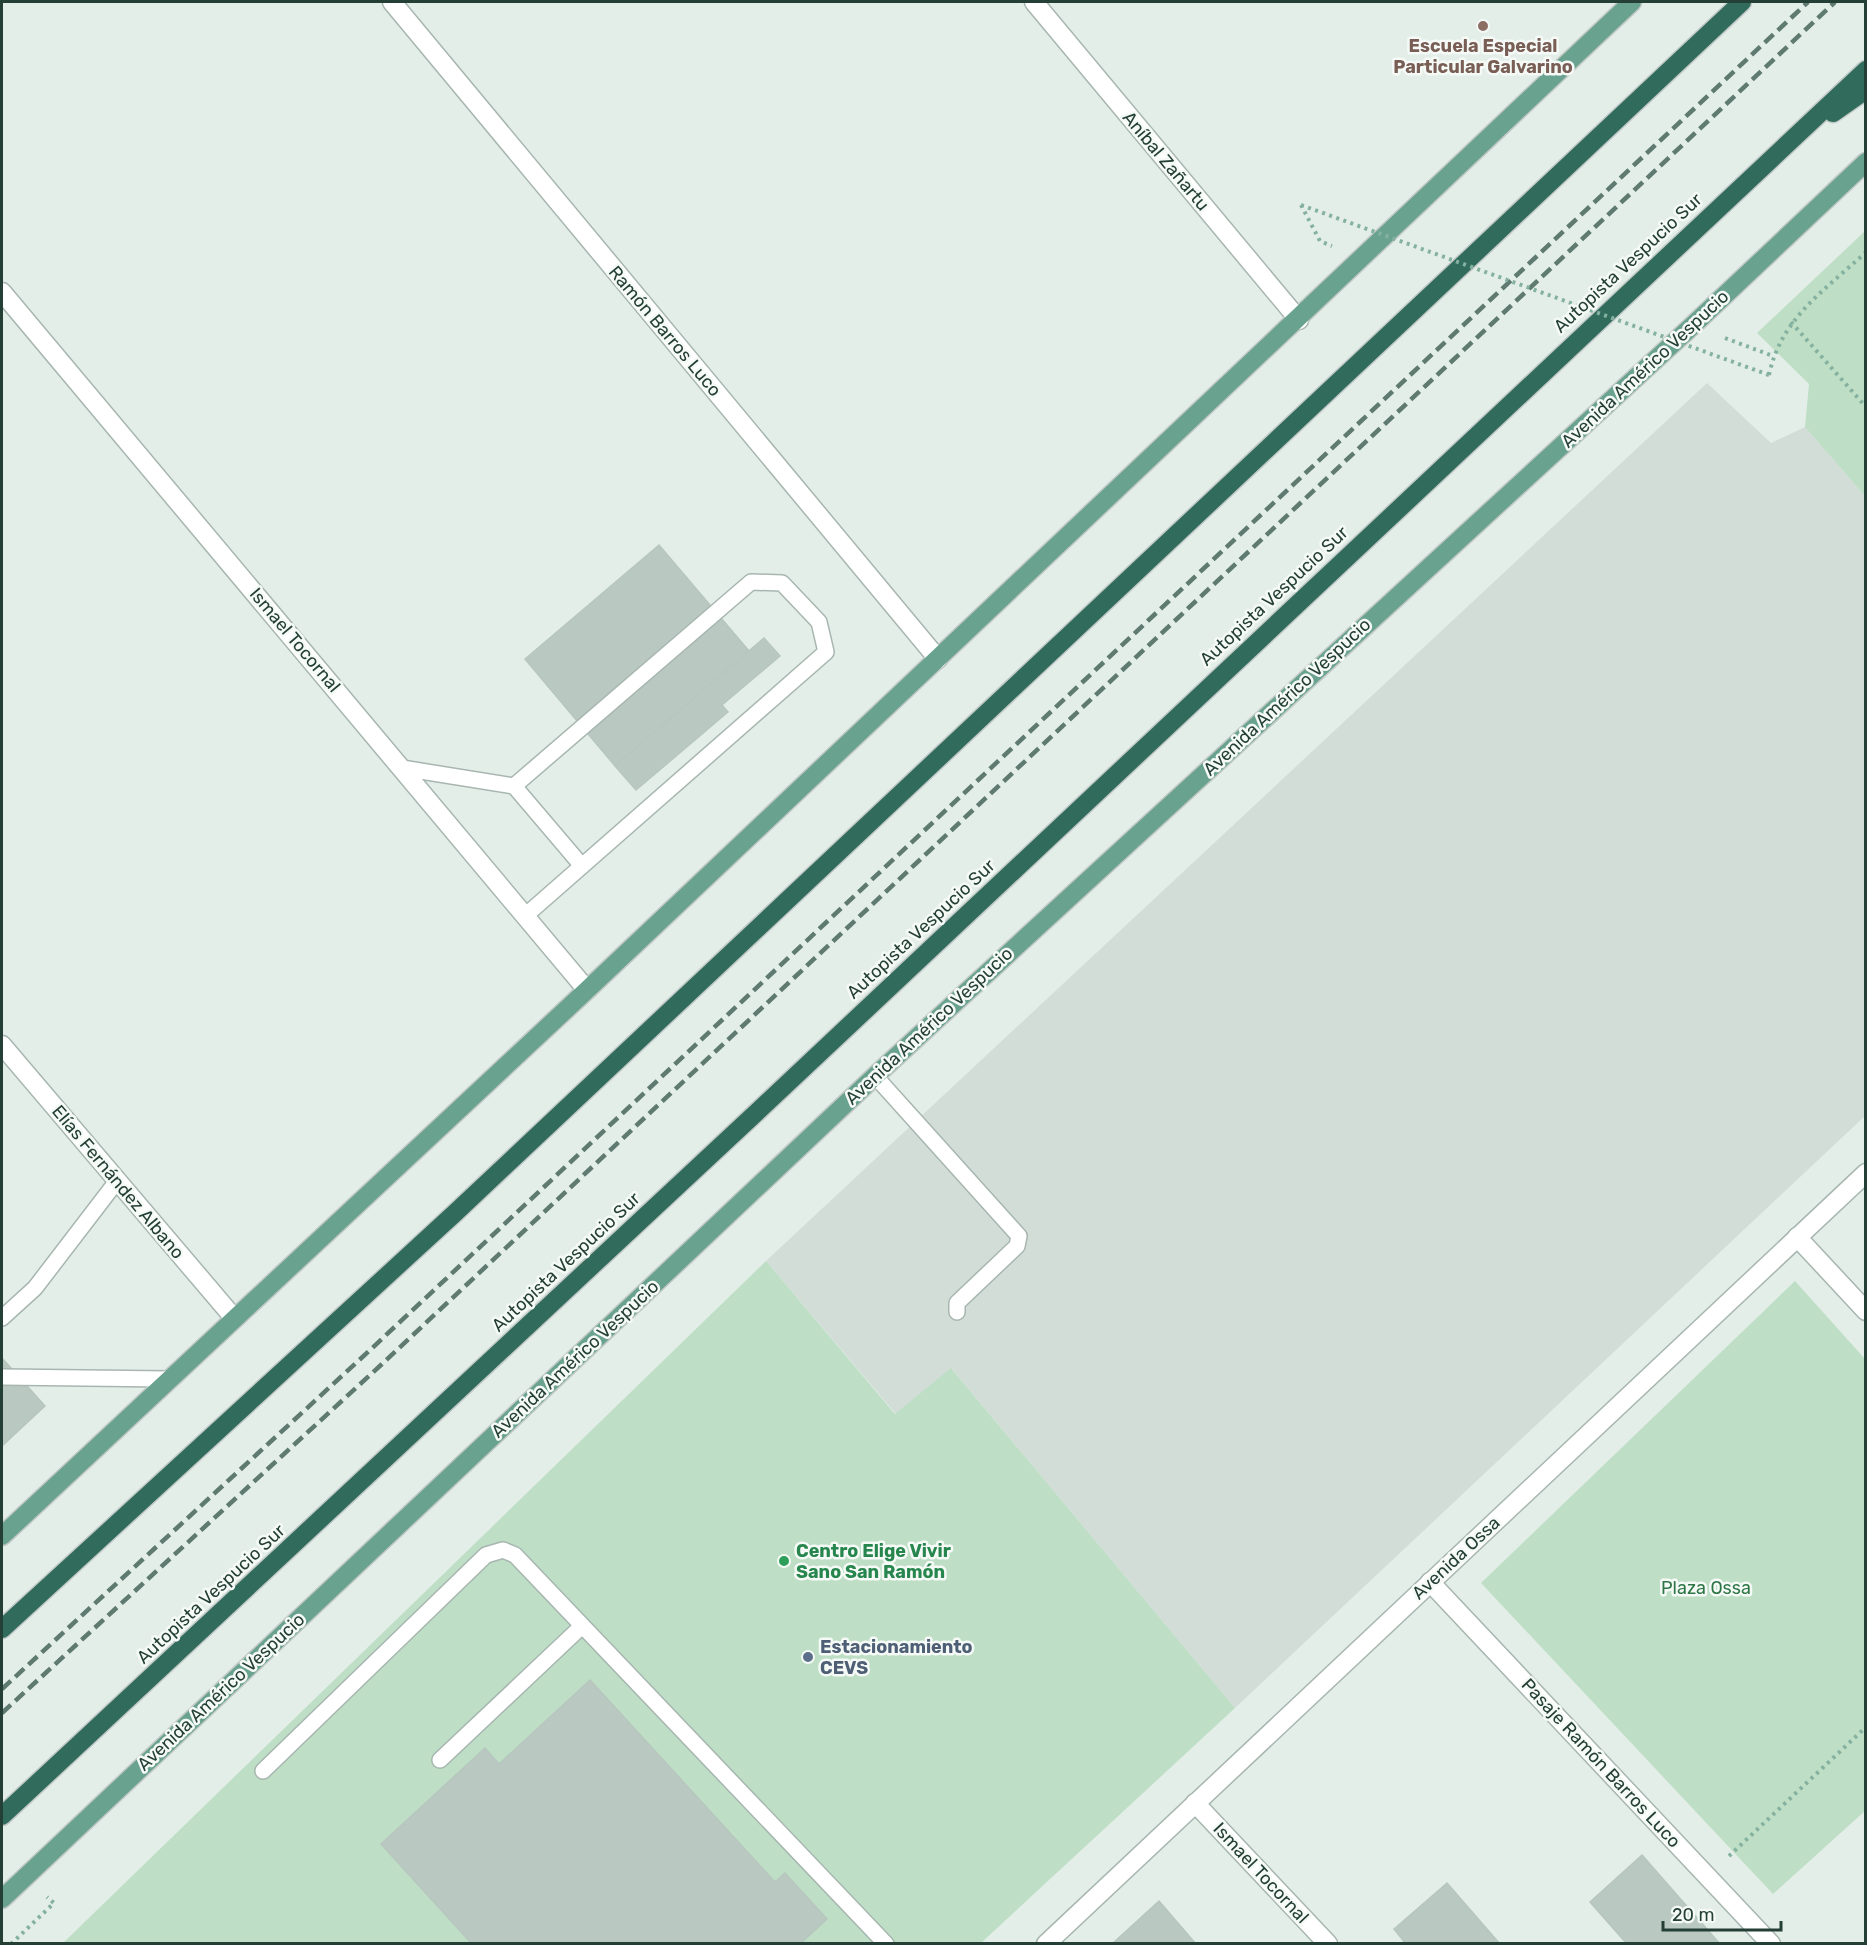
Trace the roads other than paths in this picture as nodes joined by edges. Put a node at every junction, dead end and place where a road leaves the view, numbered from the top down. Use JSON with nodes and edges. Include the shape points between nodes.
{"nodes":[{"id":1,"x":392,"y":2,"type":"edge"},
{"id":2,"x":1034,"y":2,"type":"edge"},
{"id":3,"x":1632,"y":2,"type":"edge"},
{"id":4,"x":1742,"y":2,"type":"edge"},
{"id":5,"x":1866,"y":70,"type":"edge"},
{"id":6,"x":1866,"y":90,"type":"edge"},
{"id":7,"x":1866,"y":162,"type":"edge"},
{"id":8,"x":1762,"y":166,"type":"junction"},
{"id":9,"x":2,"y":292,"type":"edge"},
{"id":10,"x":1299,"y":320,"type":"junction"},
{"id":11,"x":938,"y":659,"type":"junction"},
{"id":12,"x":402,"y":768,"type":"junction"},
{"id":13,"x":514,"y":786,"type":"junction"},
{"id":14,"x":582,"y":866,"type":"junction"},
{"id":15,"x":525,"y":916,"type":"junction"},
{"id":16,"x":587,"y":990,"type":"junction"},
{"id":17,"x":2,"y":1044,"type":"edge"},
{"id":18,"x":875,"y":1076,"type":"junction"},
{"id":19,"x":1866,"y":1173,"type":"edge"},
{"id":20,"x":117,"y":1181,"type":"junction"},
{"id":21,"x":1797,"y":1237,"type":"junction"},
{"id":22,"x":1866,"y":1311,"type":"edge"},
{"id":23,"x":957,"y":1312,"type":"dead end"},
{"id":24,"x":2,"y":1318,"type":"edge"},
{"id":25,"x":234,"y":1318,"type":"junction"},
{"id":26,"x":2,"y":1377,"type":"edge"},
{"id":27,"x":168,"y":1379,"type":"junction"},
{"id":28,"x":2,"y":1536,"type":"edge"},
{"id":29,"x":1430,"y":1582,"type":"junction"},
{"id":30,"x":582,"y":1626,"type":"junction"},
{"id":31,"x":2,"y":1629,"type":"edge"},
{"id":32,"x":440,"y":1760,"type":"dead end"},
{"id":33,"x":262,"y":1771,"type":"dead end"},
{"id":34,"x":1195,"y":1803,"type":"junction"},
{"id":35,"x":2,"y":1816,"type":"edge"},
{"id":36,"x":2,"y":1899,"type":"edge"},
{"id":37,"x":886,"y":1944,"type":"edge"},
{"id":38,"x":1046,"y":1944,"type":"edge"},
{"id":39,"x":1328,"y":1944,"type":"edge"},
{"id":40,"x":1771,"y":1944,"type":"edge"}],
"edges":[{"from":1,"to":11,"type":"street","name":"Ramón Barros Luco"},
{"from":2,"to":10,"type":"street","name":"Aníbal Zañartu"},
{"from":3,"to":10,"type":"main road"},
{"from":4,"to":31,"type":"highway","via":[[463,1205]]},
{"from":5,"to":8,"type":"highway","name":"Autopista Vespucio Sur"},
{"from":6,"to":8,"type":"highway"},
{"from":7,"to":18,"type":"main road","name":"Avenida Américo Vespucio"},
{"from":8,"to":35,"type":"highway","name":"Autopista Vespucio Sur","via":[[750,1119]]},
{"from":9,"to":12,"type":"street","name":"Ismael Tocornal"},
{"from":10,"to":11,"type":"main road"},
{"from":11,"to":16,"type":"main road"},
{"from":12,"to":13,"type":"lane"},
{"from":12,"to":15,"type":"street","name":"Ismael Tocornal"},
{"from":13,"to":14,"type":"lane"},
{"from":13,"to":14,"type":"lane","via":[[750,582],[782,583],[819,622],[826,652]]},
{"from":14,"to":15,"type":"lane"},
{"from":15,"to":16,"type":"street","name":"Ismael Tocornal"},
{"from":16,"to":25,"type":"main road"},
{"from":17,"to":20,"type":"street","name":"Elías Fernández Albano"},
{"from":18,"to":23,"type":"lane","via":[[1019,1236],[1017,1246],[957,1303]]},
{"from":18,"to":36,"type":"main road","name":"Avenida Américo Vespucio"},
{"from":19,"to":21,"type":"street","name":"Avenida Ossa"},
{"from":20,"to":24,"type":"lane","via":[[34,1288]]},
{"from":20,"to":25,"type":"street","name":"Elías Fernández Albano"},
{"from":21,"to":22,"type":"street"},
{"from":21,"to":29,"type":"street","name":"Avenida Ossa"},
{"from":25,"to":27,"type":"main road"},
{"from":26,"to":27,"type":"lane"},
{"from":27,"to":28,"type":"main road"},
{"from":29,"to":34,"type":"street","name":"Avenida Ossa"},
{"from":29,"to":40,"type":"street","name":"Pasaje Ramón Barros Luco"},
{"from":30,"to":32,"type":"lane"},
{"from":30,"to":33,"type":"lane","via":[[514,1555],[503,1550],[486,1555]]},
{"from":30,"to":37,"type":"lane"},
{"from":34,"to":38,"type":"street","name":"Avenida Ossa"},
{"from":34,"to":39,"type":"street","name":"Ismael Tocornal"}]}
